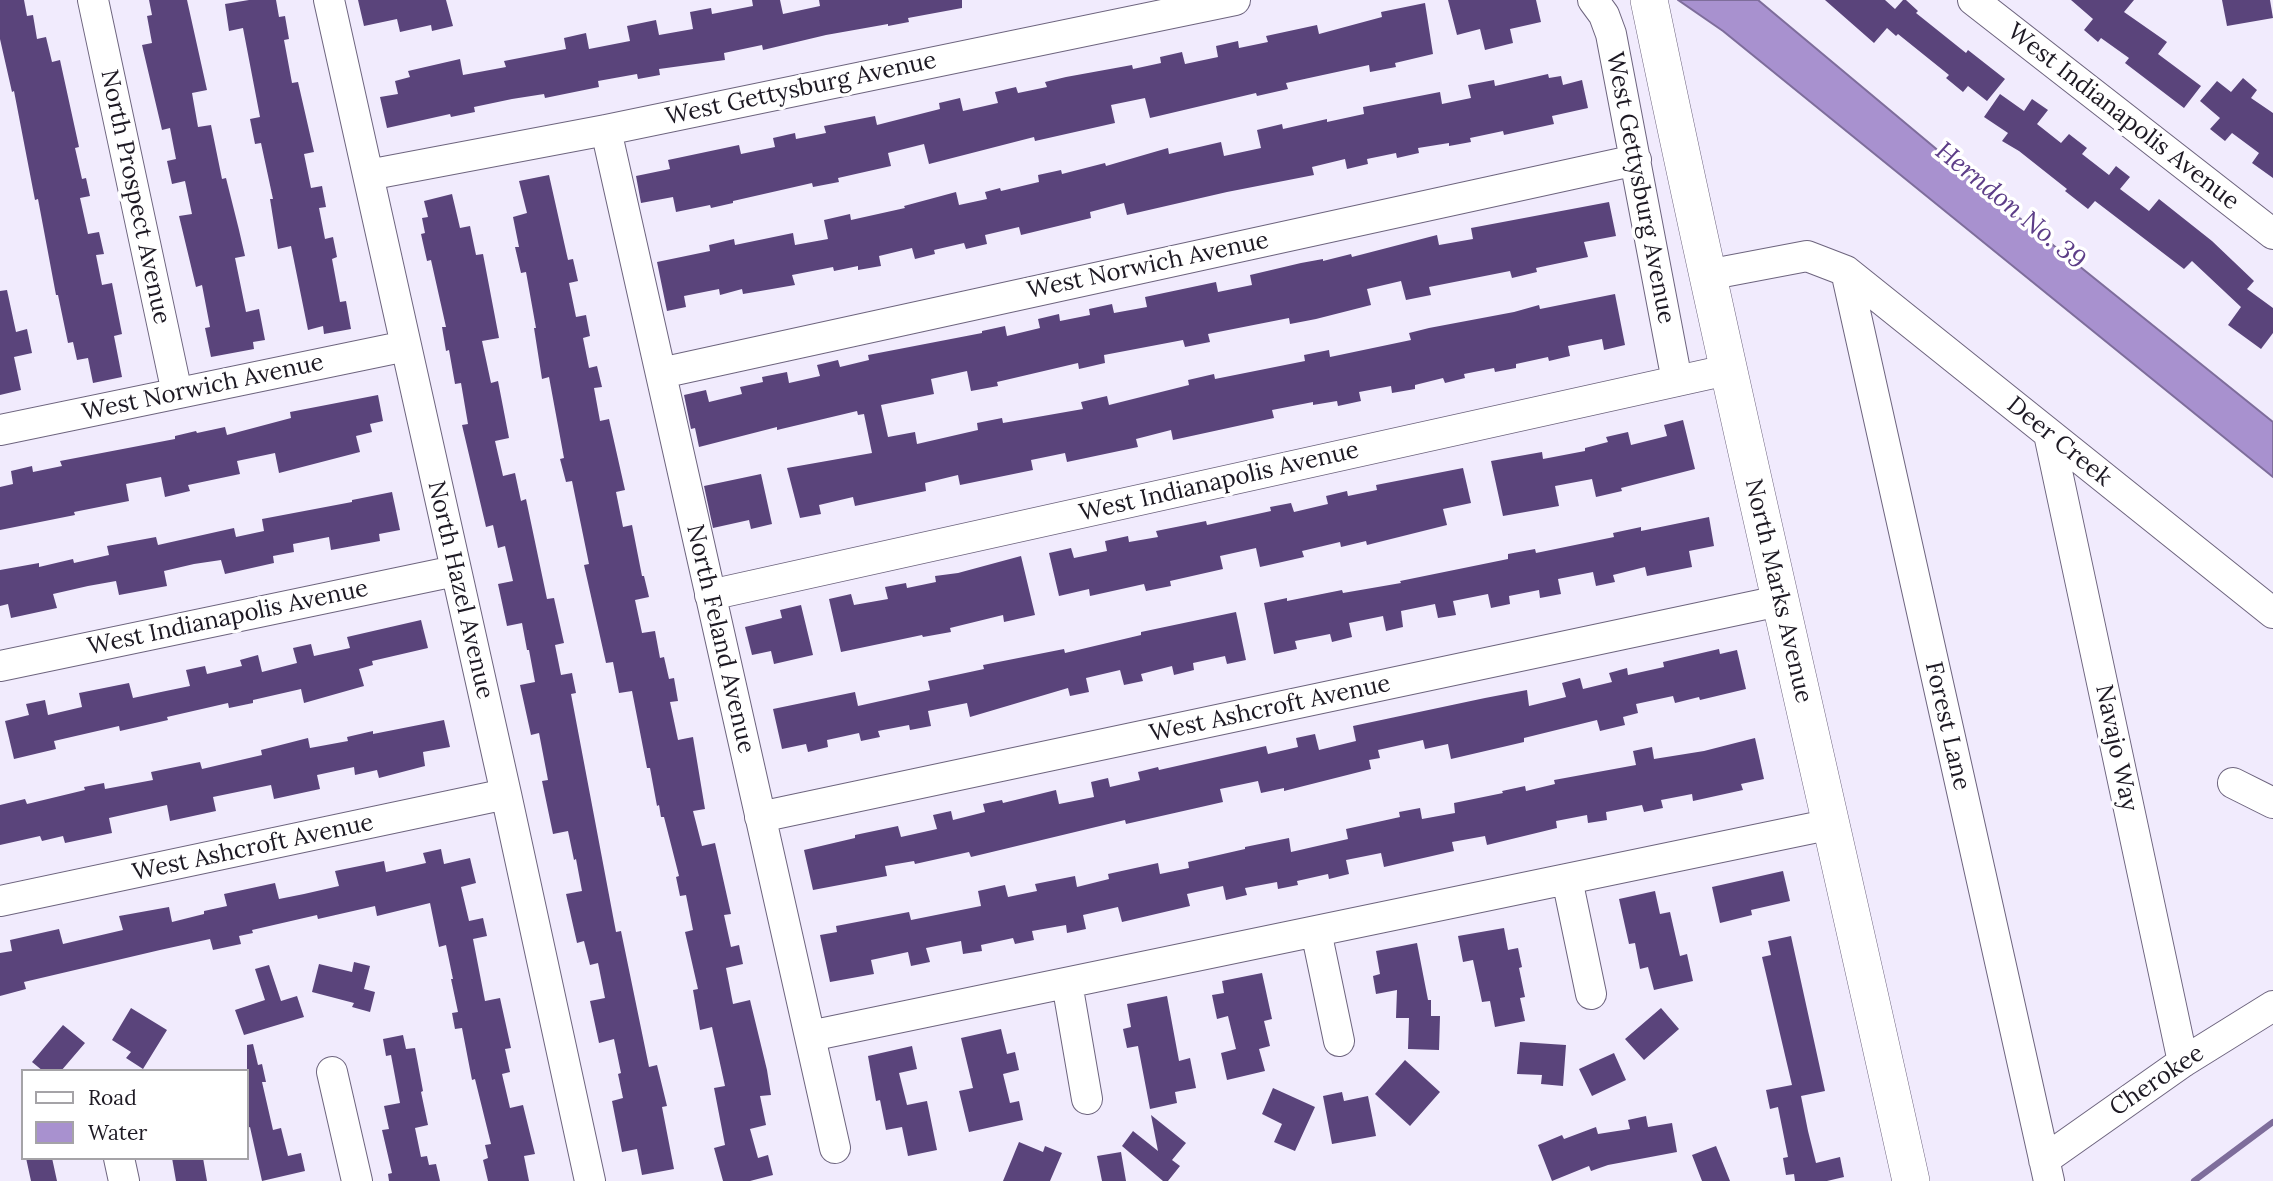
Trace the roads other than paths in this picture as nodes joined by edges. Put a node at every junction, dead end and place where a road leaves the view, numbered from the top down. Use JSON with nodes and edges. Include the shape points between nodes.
{"nodes":[{"id":1,"x":93,"y":0,"type":"edge"},
{"id":2,"x":329,"y":0,"type":"edge"},
{"id":3,"x":1235,"y":0,"type":"edge"},
{"id":4,"x":1593,"y":0,"type":"edge"},
{"id":5,"x":1649,"y":0,"type":"edge"},
{"id":6,"x":1972,"y":0,"type":"edge"},
{"id":7,"x":606,"y":130,"type":"junction"},
{"id":8,"x":1636,"y":160,"type":"junction"},
{"id":9,"x":368,"y":175,"type":"junction"},
{"id":10,"x":2273,"y":234,"type":"edge"},
{"id":11,"x":1846,"y":271,"type":"junction"},
{"id":12,"x":1707,"y":275,"type":"junction"},
{"id":13,"x":406,"y":346,"type":"junction"},
{"id":14,"x":1727,"y":370,"type":"junction"},
{"id":15,"x":661,"y":373,"type":"junction"},
{"id":16,"x":1677,"y":381,"type":"junction"},
{"id":17,"x":177,"y":393,"type":"junction"},
{"id":18,"x":0,"y":430,"type":"edge"},
{"id":19,"x":2049,"y":434,"type":"junction"},
{"id":20,"x":455,"y":571,"type":"junction"},
{"id":21,"x":710,"y":595,"type":"junction"},
{"id":22,"x":1779,"y":601,"type":"junction"},
{"id":23,"x":2273,"y":613,"type":"edge"},
{"id":24,"x":0,"y":666,"type":"edge"},
{"id":25,"x":2233,"y":783,"type":"dead end"},
{"id":26,"x":506,"y":794,"type":"junction"},
{"id":27,"x":2273,"y":803,"type":"edge"},
{"id":28,"x":760,"y":817,"type":"junction"},
{"id":29,"x":1832,"y":824,"type":"junction"},
{"id":30,"x":1567,"y":879,"type":"junction"},
{"id":31,"x":0,"y":901,"type":"edge"},
{"id":32,"x":1316,"y":931,"type":"junction"},
{"id":33,"x":1066,"y":983,"type":"junction"},
{"id":34,"x":1591,"y":994,"type":"dead end"},
{"id":35,"x":2273,"y":1006,"type":"edge"},
{"id":36,"x":810,"y":1036,"type":"junction"},
{"id":37,"x":1339,"y":1041,"type":"dead end"},
{"id":38,"x":2183,"y":1062,"type":"junction"},
{"id":39,"x":332,"y":1072,"type":"dead end"},
{"id":40,"x":1087,"y":1099,"type":"dead end"},
{"id":41,"x":835,"y":1148,"type":"dead end"},
{"id":42,"x":119,"y":1160,"type":"edge"},
{"id":43,"x":2046,"y":1170,"type":"edge"},
{"id":44,"x":124,"y":1181,"type":"edge"},
{"id":45,"x":356,"y":1181,"type":"edge"},
{"id":46,"x":590,"y":1181,"type":"edge"},
{"id":47,"x":1911,"y":1181,"type":"edge"}],
"edges":[{"from":1,"to":17,"type":"street","name":"North Prospect Avenue"},
{"from":2,"to":9,"type":"street","name":"North Hazel Avenue"},
{"from":3,"to":7,"type":"street","name":"West Gettysburg Avenue"},
{"from":4,"to":8,"type":"street","name":"West Gettysburg Avenue","via":[[1611,34]]},
{"from":5,"to":12,"type":"main road","name":"North Marks Avenue"},
{"from":6,"to":10,"type":"street","name":"West Indianapolis Avenue"},
{"from":7,"to":9,"type":"street","name":"West Gettysburg Avenue"},
{"from":7,"to":15,"type":"street","name":"North Feland Avenue"},
{"from":8,"to":15,"type":"street","name":"West Norwich Avenue"},
{"from":8,"to":16,"type":"street","name":"West Gettysburg Avenue"},
{"from":9,"to":13,"type":"street","name":"North Hazel Avenue"},
{"from":11,"to":12,"type":"street","name":"Deer Creek","via":[[1807,256]]},
{"from":11,"to":19,"type":"street","name":"Deer Creek"},
{"from":11,"to":43,"type":"street","name":"Forest Lane"},
{"from":12,"to":14,"type":"main road","name":"North Marks Avenue"},
{"from":13,"to":17,"type":"street","name":"West Norwich Avenue"},
{"from":13,"to":20,"type":"street","name":"North Hazel Avenue"},
{"from":14,"to":16,"type":"street","name":"West Indianapolis Avenue"},
{"from":14,"to":22,"type":"main road","name":"North Marks Avenue"},
{"from":15,"to":21,"type":"street","name":"North Feland Avenue"},
{"from":16,"to":21,"type":"street","name":"West Indianapolis Avenue"},
{"from":17,"to":18,"type":"street","name":"West Norwich Avenue"},
{"from":19,"to":23,"type":"street","name":"Deer Creek"},
{"from":19,"to":38,"type":"street","name":"Navajo Way"},
{"from":20,"to":24,"type":"street","name":"West Indianapolis Avenue"},
{"from":20,"to":26,"type":"street","name":"North Hazel Avenue"},
{"from":21,"to":28,"type":"street","name":"North Feland Avenue"},
{"from":22,"to":28,"type":"street","name":"West Ashcroft Avenue"},
{"from":22,"to":29,"type":"main road","name":"North Marks Avenue"},
{"from":25,"to":27,"type":"street"},
{"from":26,"to":31,"type":"street","name":"West Ashcroft Avenue"},
{"from":26,"to":46,"type":"street","name":"North Hazel Avenue"},
{"from":28,"to":36,"type":"street","name":"North Feland Avenue"},
{"from":29,"to":30,"type":"street"},
{"from":29,"to":47,"type":"main road","name":"North Marks Avenue"},
{"from":30,"to":32,"type":"street"},
{"from":30,"to":34,"type":"street"},
{"from":32,"to":33,"type":"street"},
{"from":32,"to":37,"type":"street"},
{"from":33,"to":36,"type":"street"},
{"from":33,"to":40,"type":"street"},
{"from":35,"to":38,"type":"street","name":"Cherokee"},
{"from":36,"to":41,"type":"street","name":"North Feland Avenue"},
{"from":38,"to":43,"type":"street","name":"Cherokee"},
{"from":39,"to":45,"type":"street"},
{"from":42,"to":44,"type":"street"}]}
